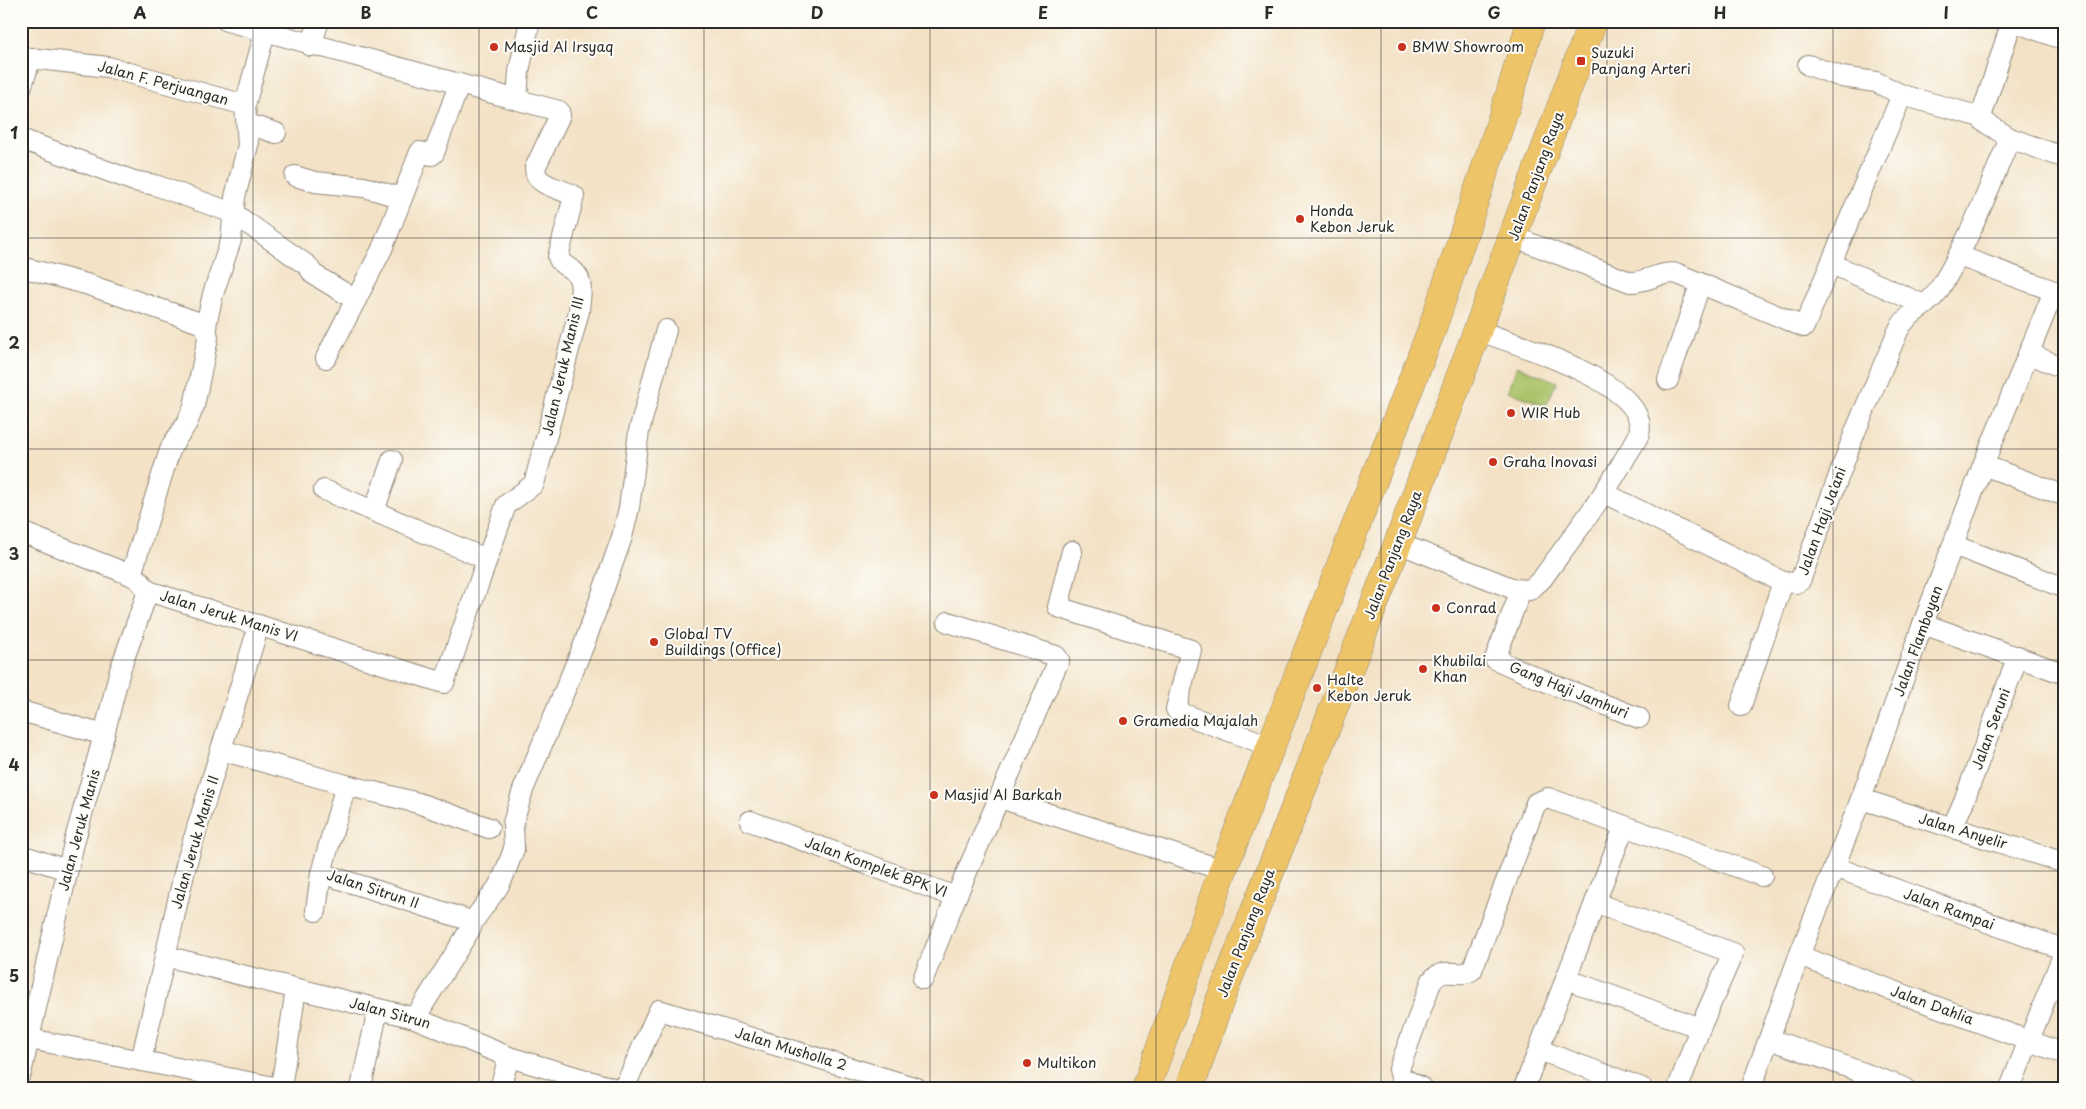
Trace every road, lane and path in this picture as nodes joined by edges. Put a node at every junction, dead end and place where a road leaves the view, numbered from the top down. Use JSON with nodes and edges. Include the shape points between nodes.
{"nodes":[{"id":1,"x":227,"y":21,"type":"edge"},
{"id":2,"x":319,"y":21,"type":"edge"},
{"id":3,"x":530,"y":21,"type":"edge"},
{"id":4,"x":1531,"y":21,"type":"edge"},
{"id":5,"x":1593,"y":21,"type":"edge"},
{"id":6,"x":2011,"y":21,"type":"edge"},
{"id":7,"x":265,"y":32,"type":"junction"},
{"id":8,"x":2065,"y":40,"type":"edge"},
{"id":9,"x":311,"y":46,"type":"junction"},
{"id":10,"x":26,"y":57,"type":"edge"},
{"id":11,"x":1808,"y":65,"type":"dead end"},
{"id":12,"x":459,"y":85,"type":"junction"},
{"id":13,"x":21,"y":88,"type":"edge"},
{"id":14,"x":1902,"y":94,"type":"junction"},
{"id":15,"x":517,"y":99,"type":"junction"},
{"id":16,"x":247,"y":114,"type":"junction"},
{"id":17,"x":1981,"y":117,"type":"junction"},
{"id":18,"x":276,"y":133,"type":"dead end"},
{"id":19,"x":2010,"y":138,"type":"junction"},
{"id":20,"x":21,"y":139,"type":"edge"},
{"id":21,"x":2065,"y":158,"type":"edge"},
{"id":22,"x":295,"y":176,"type":"dead end"},
{"id":23,"x":402,"y":198,"type":"junction"},
{"id":24,"x":233,"y":213,"type":"junction"},
{"id":25,"x":1514,"y":237,"type":"junction"},
{"id":26,"x":1959,"y":256,"type":"junction"},
{"id":27,"x":1832,"y":264,"type":"junction"},
{"id":28,"x":21,"y":267,"type":"edge"},
{"id":29,"x":1698,"y":282,"type":"junction"},
{"id":30,"x":2059,"y":293,"type":"edge"},
{"id":31,"x":356,"y":300,"type":"junction"},
{"id":32,"x":1924,"y":305,"type":"junction"},
{"id":33,"x":206,"y":325,"type":"junction"},
{"id":34,"x":666,"y":330,"type":"dead end"},
{"id":35,"x":1479,"y":331,"type":"junction"},
{"id":36,"x":2030,"y":354,"type":"junction"},
{"id":37,"x":326,"y":358,"type":"dead end"},
{"id":38,"x":2065,"y":370,"type":"edge"},
{"id":39,"x":1668,"y":380,"type":"dead end"},
{"id":40,"x":392,"y":460,"type":"dead end"},
{"id":41,"x":1983,"y":465,"type":"junction"},
{"id":42,"x":324,"y":490,"type":"dead end"},
{"id":43,"x":1604,"y":493,"type":"junction"},
{"id":44,"x":2065,"y":496,"type":"edge"},
{"id":45,"x":374,"y":511,"type":"junction"},
{"id":46,"x":21,"y":532,"type":"edge"},
{"id":47,"x":1398,"y":543,"type":"junction"},
{"id":48,"x":1953,"y":545,"type":"junction"},
{"id":49,"x":1072,"y":551,"type":"dead end"},
{"id":50,"x":486,"y":559,"type":"junction"},
{"id":51,"x":131,"y":575,"type":"junction"},
{"id":52,"x":1783,"y":582,"type":"junction"},
{"id":53,"x":2065,"y":588,"type":"edge"},
{"id":54,"x":148,"y":590,"type":"junction"},
{"id":55,"x":1521,"y":590,"type":"junction"},
{"id":56,"x":948,"y":622,"type":"dead end"},
{"id":57,"x":1923,"y":624,"type":"junction"},
{"id":58,"x":259,"y":625,"type":"junction"},
{"id":59,"x":2018,"y":656,"type":"junction"},
{"id":60,"x":2065,"y":674,"type":"edge"},
{"id":61,"x":441,"y":683,"type":"joint"},
{"id":62,"x":1741,"y":706,"type":"dead end"},
{"id":63,"x":21,"y":711,"type":"edge"},
{"id":64,"x":1638,"y":718,"type":"dead end"},
{"id":65,"x":104,"y":735,"type":"junction"},
{"id":66,"x":1270,"y":746,"type":"junction"},
{"id":67,"x":221,"y":750,"type":"junction"},
{"id":68,"x":346,"y":785,"type":"junction"},
{"id":69,"x":1000,"y":798,"type":"junction"},
{"id":70,"x":1861,"y":799,"type":"junction"},
{"id":71,"x":750,"y":820,"type":"dead end"},
{"id":72,"x":1624,"y":827,"type":"junction"},
{"id":73,"x":489,"y":828,"type":"dead end"},
{"id":74,"x":1952,"y":828,"type":"junction"},
{"id":75,"x":21,"y":856,"type":"edge"},
{"id":76,"x":2065,"y":863,"type":"edge"},
{"id":77,"x":1834,"y":867,"type":"junction"},
{"id":78,"x":67,"y":870,"type":"junction"},
{"id":79,"x":1223,"y":870,"type":"junction"},
{"id":80,"x":321,"y":873,"type":"junction"},
{"id":81,"x":1762,"y":876,"type":"dead end"},
{"id":82,"x":956,"y":897,"type":"junction"},
{"id":83,"x":1595,"y":903,"type":"junction"},
{"id":84,"x":316,"y":911,"type":"dead end"},
{"id":85,"x":471,"y":924,"type":"junction"},
{"id":86,"x":2065,"y":950,"type":"edge"},
{"id":87,"x":164,"y":956,"type":"junction"},
{"id":88,"x":1799,"y":956,"type":"junction"},
{"id":89,"x":923,"y":979,"type":"dead end"},
{"id":90,"x":1566,"y":979,"type":"junction"},
{"id":91,"x":296,"y":989,"type":"junction"},
{"id":92,"x":378,"y":1009,"type":"junction"},
{"id":93,"x":415,"y":1018,"type":"junction"},
{"id":94,"x":1700,"y":1028,"type":"junction"},
{"id":95,"x":30,"y":1038,"type":"junction"},
{"id":96,"x":1770,"y":1039,"type":"junction"},
{"id":97,"x":2028,"y":1040,"type":"junction"},
{"id":98,"x":1539,"y":1050,"type":"junction"},
{"id":99,"x":2065,"y":1054,"type":"edge"},
{"id":100,"x":514,"y":1058,"type":"junction"},
{"id":101,"x":141,"y":1062,"type":"junction"},
{"id":102,"x":21,"y":1073,"type":"edge"},
{"id":103,"x":280,"y":1088,"type":"edge"},
{"id":104,"x":361,"y":1088,"type":"edge"},
{"id":105,"x":500,"y":1088,"type":"edge"},
{"id":106,"x":513,"y":1088,"type":"edge"},
{"id":107,"x":612,"y":1088,"type":"edge"},
{"id":108,"x":620,"y":1088,"type":"edge"},
{"id":109,"x":917,"y":1088,"type":"edge"},
{"id":110,"x":1146,"y":1088,"type":"edge"},
{"id":111,"x":1190,"y":1088,"type":"edge"},
{"id":112,"x":1422,"y":1088,"type":"edge"},
{"id":113,"x":1524,"y":1088,"type":"edge"},
{"id":114,"x":1642,"y":1088,"type":"edge"},
{"id":115,"x":1678,"y":1088,"type":"edge"},
{"id":116,"x":1751,"y":1088,"type":"edge"},
{"id":117,"x":1905,"y":1088,"type":"edge"},
{"id":118,"x":2010,"y":1088,"type":"edge"}],
"edges":[{"from":1,"to":7,"type":"street","name":"Jalan Jeruk Manis III"},
{"from":2,"to":9,"type":"street"},
{"from":3,"to":15,"type":"street","via":[[519,71]]},
{"from":4,"to":66,"type":"main road","via":[[1432,328]]},
{"from":5,"to":25,"type":"main road","name":"Jalan Panjang Raya"},
{"from":6,"to":8,"type":"street"},
{"from":6,"to":17,"type":"street"},
{"from":7,"to":9,"type":"street","name":"Jalan Jeruk Manis III"},
{"from":7,"to":16,"type":"street"},
{"from":9,"to":12,"type":"street","name":"Jalan Jeruk Manis III"},
{"from":10,"to":13,"type":"street"},
{"from":10,"to":16,"type":"street","name":"Jalan F. Perjuangan","via":[[108,67]]},
{"from":11,"to":14,"type":"street","via":[[1842,77],[1876,82]]},
{"from":12,"to":15,"type":"street","name":"Jalan Jeruk Manis III"},
{"from":12,"to":23,"type":"street","via":[[434,153],[420,152]]},
{"from":14,"to":17,"type":"street"},
{"from":14,"to":27,"type":"street"},
{"from":15,"to":50,"type":"street","name":"Jalan Jeruk Manis III","via":[[559,111],[535,175],[539,181],[574,196],[558,257],[562,264],[576,271],[581,283],[574,328],[534,484],[506,505]]},
{"from":16,"to":18,"type":"street","name":"Jalan F. Perjuangan"},
{"from":16,"to":24,"type":"street","via":[[248,145]]},
{"from":17,"to":19,"type":"street","via":[[1987,125]]},
{"from":19,"to":21,"type":"street"},
{"from":19,"to":26,"type":"street","name":"Jalan Haji Ja'ani"},
{"from":20,"to":24,"type":"street"},
{"from":22,"to":23,"type":"street","via":[[315,182],[364,187]]},
{"from":23,"to":31,"type":"street"},
{"from":24,"to":31,"type":"street","via":[[308,266],[313,274]]},
{"from":24,"to":33,"type":"street","via":[[231,240]]},
{"from":25,"to":29,"type":"street","via":[[1630,282],[1670,273]]},
{"from":25,"to":35,"type":"main road","name":"Jalan Panjang Raya"},
{"from":26,"to":30,"type":"street","name":"Jalan Flamboyan"},
{"from":26,"to":32,"type":"street","name":"Jalan Haji Ja'ani","via":[[1933,298]]},
{"from":27,"to":29,"type":"street","via":[[1804,327]]},
{"from":27,"to":32,"type":"street"},
{"from":28,"to":33,"type":"street","via":[[86,284]]},
{"from":29,"to":39,"type":"street","via":[[1700,285]]},
{"from":30,"to":36,"type":"street","name":"Jalan Flamboyan"},
{"from":31,"to":37,"type":"street"},
{"from":32,"to":52,"type":"street","name":"Jalan Haji Ja'ani","via":[[1904,320],[1898,331],[1855,432],[1800,581]]},
{"from":33,"to":51,"type":"street","via":[[208,338],[194,406],[172,445]]},
{"from":34,"to":85,"type":"street","via":[[638,430],[629,508],[622,537],[585,642],[523,790],[513,823],[514,849],[504,875]]},
{"from":35,"to":43,"type":"street","via":[[1585,371],[1632,405],[1638,418],[1639,434]]},
{"from":35,"to":47,"type":"main road","name":"Jalan Panjang Raya"},
{"from":36,"to":38,"type":"street"},
{"from":36,"to":41,"type":"street","name":"Jalan Flamboyan"},
{"from":40,"to":45,"type":"street"},
{"from":41,"to":44,"type":"street"},
{"from":41,"to":48,"type":"street","name":"Jalan Flamboyan"},
{"from":42,"to":45,"type":"street"},
{"from":43,"to":52,"type":"street","name":"Jalan Haji Ja'ani"},
{"from":43,"to":55,"type":"street","via":[[1542,579],[1530,590]]},
{"from":45,"to":50,"type":"street"},
{"from":46,"to":51,"type":"street"},
{"from":47,"to":55,"type":"street"},
{"from":47,"to":111,"type":"main road","name":"Jalan Panjang Raya","via":[[1217,1008]]},
{"from":48,"to":53,"type":"street"},
{"from":48,"to":57,"type":"street","name":"Jalan Flamboyan"},
{"from":49,"to":66,"type":"street","via":[[1058,607],[1191,650],[1176,709],[1178,712]]},
{"from":50,"to":61,"type":"street","name":"Jalan Jeruk Manis III","via":[[446,681]]},
{"from":51,"to":54,"type":"street","name":"Jalan Jeruk Manis VI"},
{"from":52,"to":62,"type":"street"},
{"from":54,"to":58,"type":"street","name":"Jalan Jeruk Manis VI"},
{"from":54,"to":65,"type":"street","name":"Jalan Jeruk Manis","via":[[120,670]]},
{"from":55,"to":64,"type":"street","name":"Gang Haji Jamhuri","via":[[1495,659]]},
{"from":56,"to":69,"type":"street","name":"Jalan Komplek BPK VI","via":[[1056,656],[1059,660]]},
{"from":57,"to":59,"type":"street"},
{"from":57,"to":70,"type":"street","name":"Jalan Flamboyan"},
{"from":58,"to":61,"type":"street","name":"Jalan Jeruk Manis VI"},
{"from":58,"to":67,"type":"street","name":"Jalan Jeruk Manis II"},
{"from":59,"to":60,"type":"street"},
{"from":59,"to":74,"type":"street","name":"Jalan Seruni"},
{"from":63,"to":65,"type":"street"},
{"from":65,"to":78,"type":"street","name":"Jalan Jeruk Manis"},
{"from":66,"to":79,"type":"main road"},
{"from":67,"to":68,"type":"street"},
{"from":67,"to":87,"type":"street","name":"Jalan Jeruk Manis II","via":[[187,861]]},
{"from":68,"to":73,"type":"street","via":[[418,803]]},
{"from":68,"to":80,"type":"street","name":"Jalan Sitrun II"},
{"from":69,"to":79,"type":"street"},
{"from":69,"to":82,"type":"street","name":"Jalan Komplek BPK VI"},
{"from":70,"to":74,"type":"street","name":"Jalan Anyelir"},
{"from":70,"to":77,"type":"street","name":"Jalan Flamboyan"},
{"from":71,"to":82,"type":"street","name":"Jalan Komplek BPK VI"},
{"from":72,"to":81,"type":"street"},
{"from":72,"to":83,"type":"street"},
{"from":72,"to":112,"type":"street","via":[[1548,798],[1536,803],[1472,970],[1468,973],[1443,972],[1432,980],[1399,1069],[1401,1077]]},
{"from":74,"to":76,"type":"street","name":"Jalan Anyelir"},
{"from":75,"to":78,"type":"street"},
{"from":77,"to":86,"type":"street","name":"Jalan Rampai"},
{"from":77,"to":88,"type":"street","name":"Jalan Flamboyan"},
{"from":78,"to":95,"type":"street","name":"Jalan Jeruk Manis"},
{"from":79,"to":110,"type":"main road"},
{"from":80,"to":84,"type":"street"},
{"from":80,"to":85,"type":"street","name":"Jalan Sitrun II","via":[[468,920]]},
{"from":82,"to":89,"type":"street"},
{"from":83,"to":90,"type":"street"},
{"from":83,"to":94,"type":"street","via":[[1733,953]]},
{"from":85,"to":93,"type":"street"},
{"from":86,"to":97,"type":"street"},
{"from":87,"to":91,"type":"street","name":"Jalan Sitrun"},
{"from":87,"to":101,"type":"street","name":"Jalan Jeruk Manis II"},
{"from":88,"to":96,"type":"street","name":"Jalan Flamboyan"},
{"from":88,"to":97,"type":"street","name":"Jalan Dahlia"},
{"from":90,"to":94,"type":"street"},
{"from":90,"to":98,"type":"street"},
{"from":91,"to":92,"type":"street","name":"Jalan Sitrun"},
{"from":91,"to":103,"type":"street"},
{"from":92,"to":93,"type":"street","name":"Jalan Sitrun"},
{"from":92,"to":104,"type":"street"},
{"from":93,"to":100,"type":"street","name":"Jalan Sitrun"},
{"from":94,"to":115,"type":"street"},
{"from":95,"to":101,"type":"street"},
{"from":95,"to":102,"type":"street","name":"Jalan Jeruk Manis"},
{"from":96,"to":116,"type":"street","name":"Jalan Flamboyan"},
{"from":96,"to":117,"type":"street"},
{"from":97,"to":99,"type":"street","name":"Jalan Dahlia"},
{"from":97,"to":118,"type":"street"},
{"from":98,"to":113,"type":"street"},
{"from":98,"to":114,"type":"street"},
{"from":100,"to":105,"type":"street"},
{"from":100,"to":106,"type":"street"},
{"from":100,"to":107,"type":"street","name":"Jalan Sitrun"},
{"from":101,"to":103,"type":"street"},
{"from":108,"to":109,"type":"street","name":"Jalan Musholla 2","via":[[624,1086],[659,1010]]}]}
